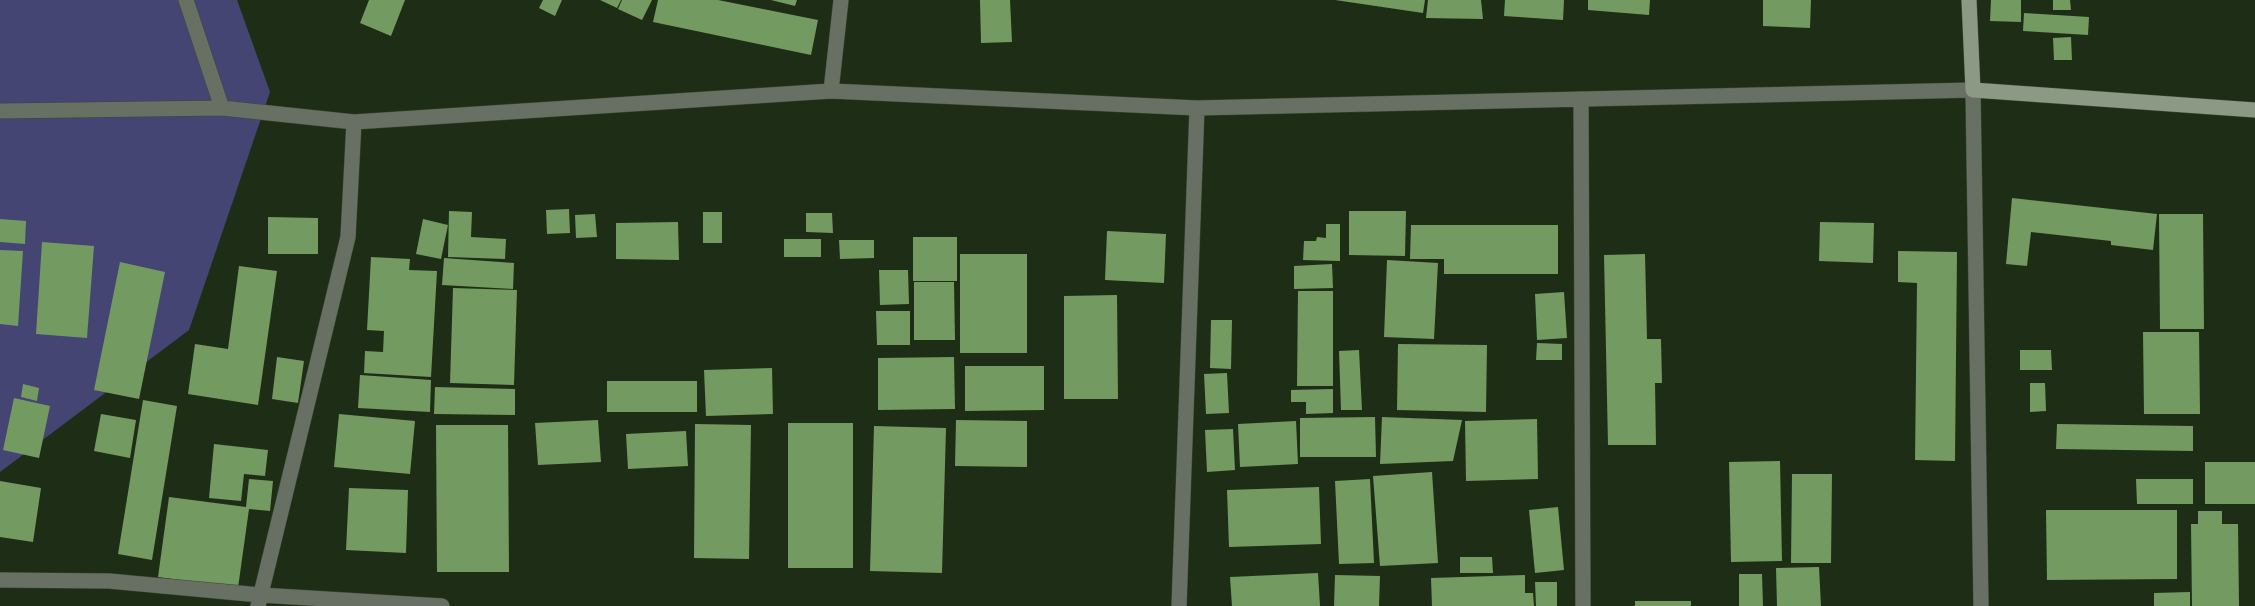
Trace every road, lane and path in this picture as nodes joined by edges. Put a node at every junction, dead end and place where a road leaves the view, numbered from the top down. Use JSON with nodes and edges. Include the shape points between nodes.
{"nodes":[{"id":1,"x":186,"y":0,"type":"edge"},
{"id":2,"x":841,"y":0,"type":"edge"},
{"id":3,"x":1969,"y":0,"type":"edge"},
{"id":4,"x":1973,"y":90,"type":"junction"},
{"id":5,"x":831,"y":91,"type":"junction"},
{"id":6,"x":1581,"y":99,"type":"junction"},
{"id":7,"x":222,"y":108,"type":"junction"},
{"id":8,"x":1197,"y":108,"type":"junction"},
{"id":9,"x":0,"y":111,"type":"edge"},
{"id":10,"x":2255,"y":111,"type":"edge"},
{"id":11,"x":354,"y":122,"type":"junction"},
{"id":12,"x":0,"y":580,"type":"edge"},
{"id":13,"x":259,"y":600,"type":"edge"},
{"id":14,"x":442,"y":606,"type":"edge"},
{"id":15,"x":1179,"y":606,"type":"edge"},
{"id":16,"x":1583,"y":606,"type":"edge"},
{"id":17,"x":1981,"y":606,"type":"edge"}],
"edges":[{"from":1,"to":7,"type":"street"},
{"from":2,"to":5,"type":"street"},
{"from":3,"to":4,"type":"street"},
{"from":4,"to":6,"type":"street"},
{"from":4,"to":10,"type":"street"},
{"from":4,"to":17,"type":"street"},
{"from":5,"to":8,"type":"street"},
{"from":5,"to":11,"type":"street"},
{"from":6,"to":8,"type":"street"},
{"from":6,"to":16,"type":"street"},
{"from":7,"to":9,"type":"street"},
{"from":7,"to":11,"type":"street"},
{"from":8,"to":15,"type":"street"},
{"from":11,"to":13,"type":"street","via":[[348,237]]},
{"from":12,"to":13,"type":"street","via":[[109,581]]},
{"from":13,"to":14,"type":"street"}]}
